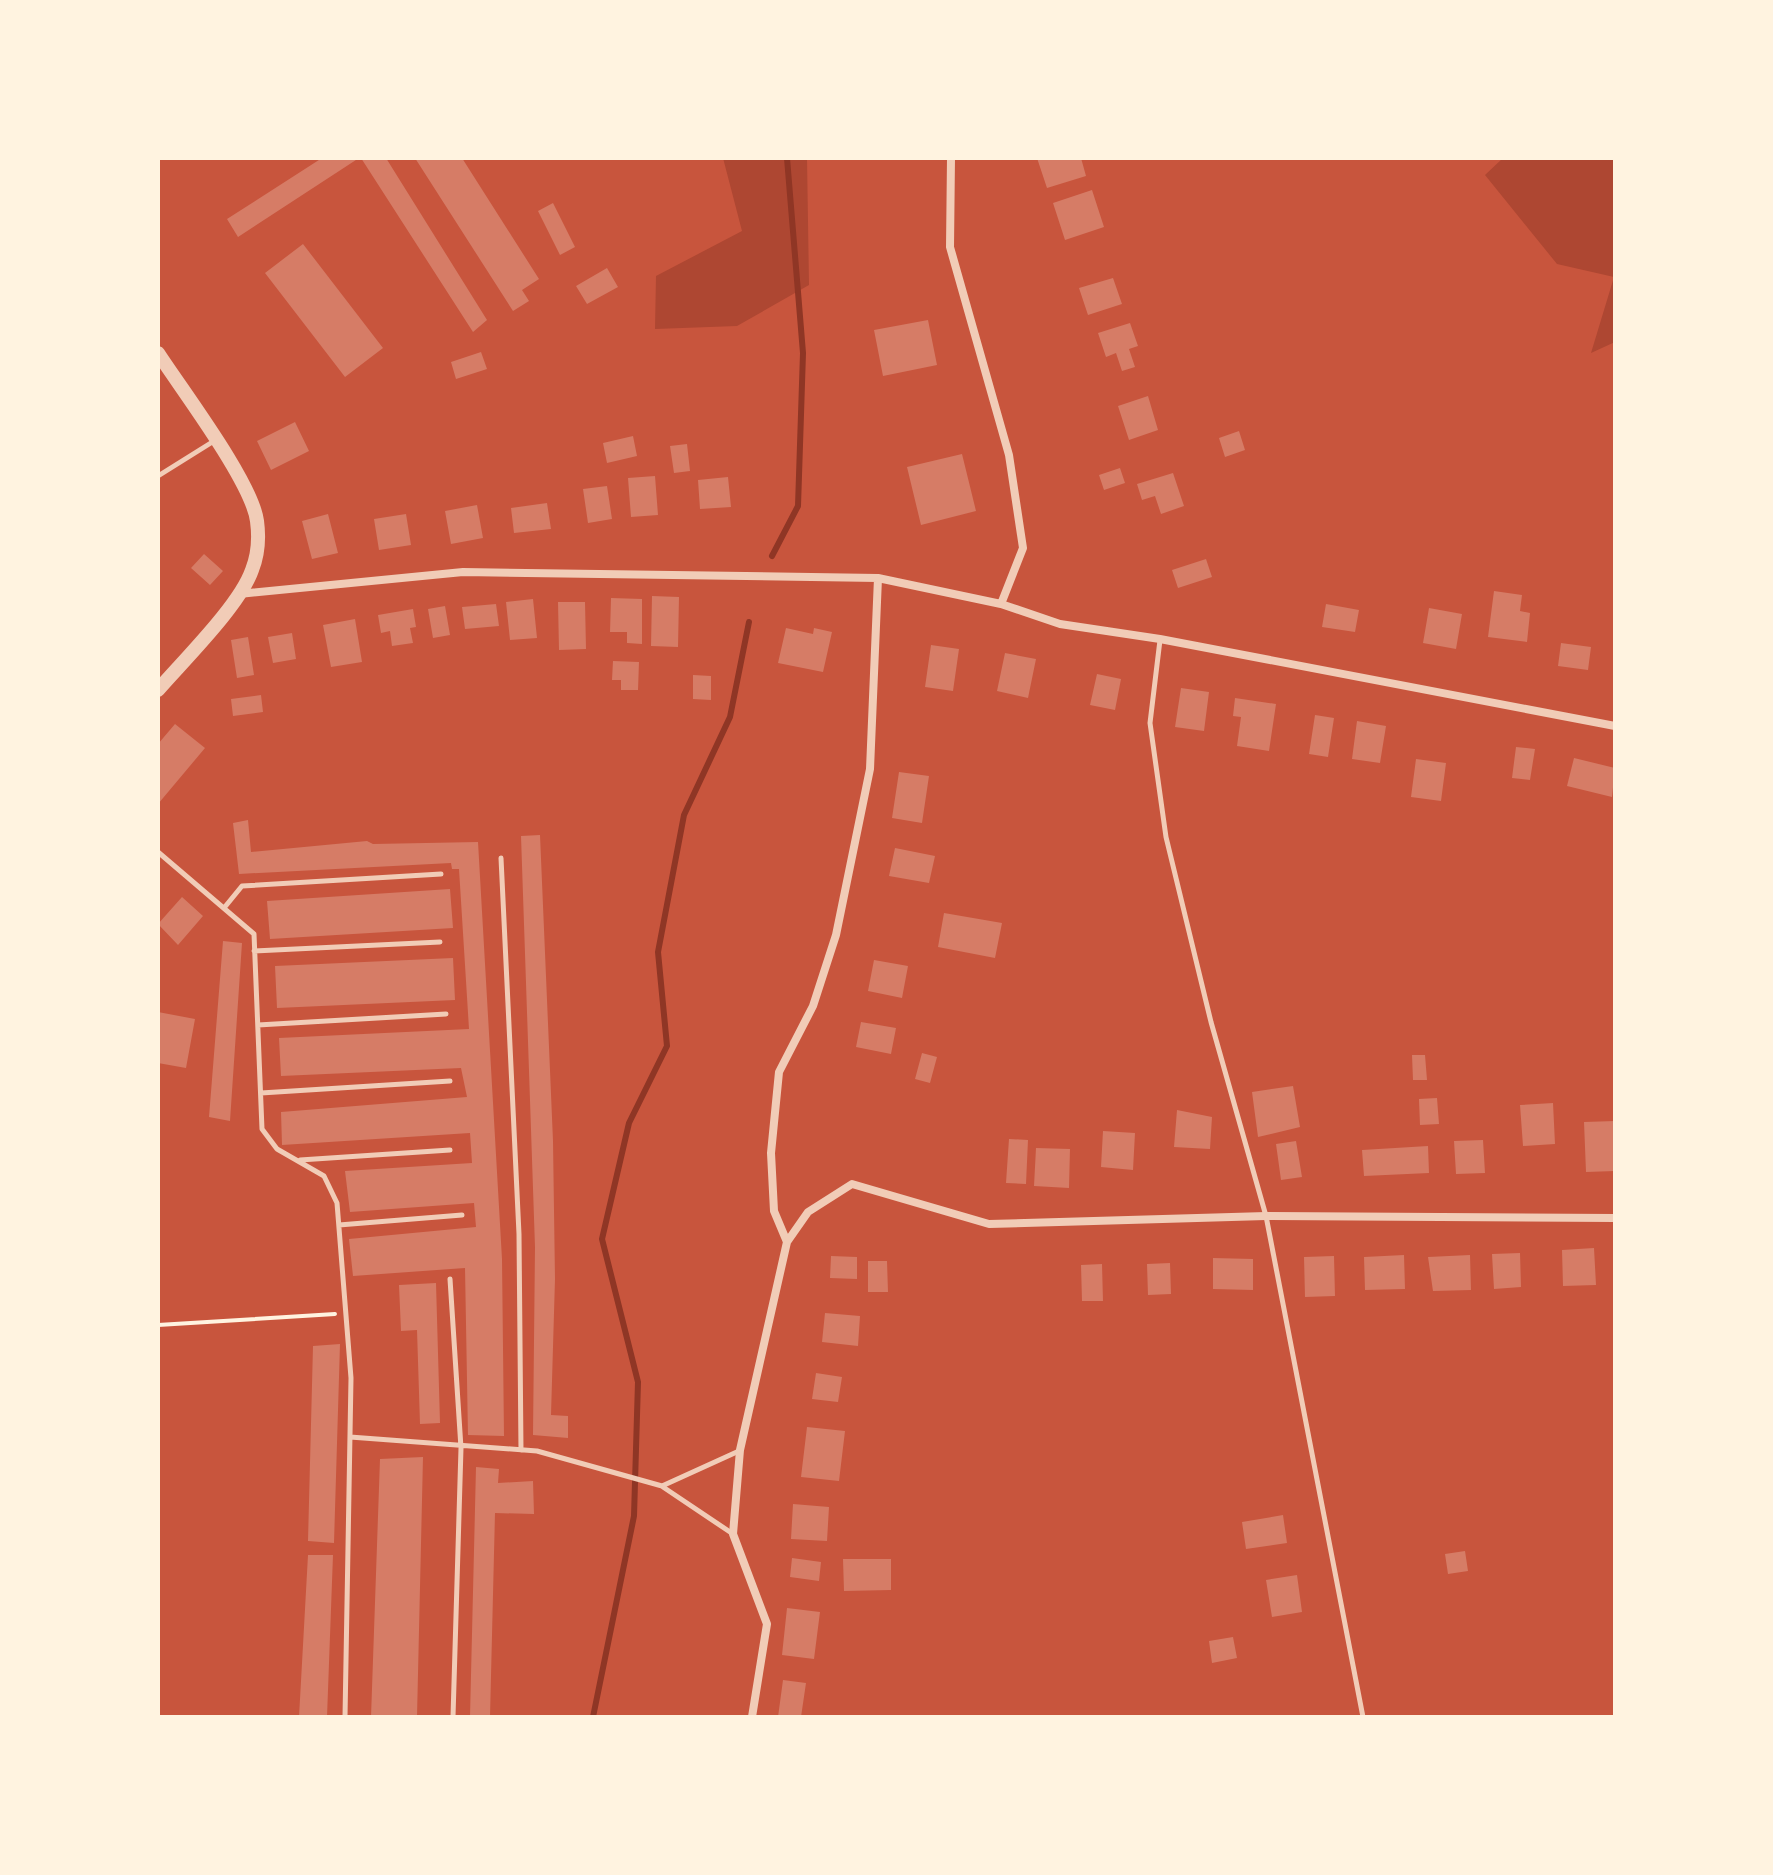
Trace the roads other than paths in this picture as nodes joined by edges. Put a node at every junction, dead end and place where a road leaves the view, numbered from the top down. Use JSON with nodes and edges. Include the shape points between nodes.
{"nodes":[{"id":1,"x":951,"y":158,"type":"edge"},
{"id":2,"x":158,"y":353,"type":"edge"},
{"id":3,"x":214,"y":440,"type":"junction"},
{"id":4,"x":158,"y":476,"type":"edge"},
{"id":5,"x":878,"y":578,"type":"junction"},
{"id":6,"x":239,"y":594,"type":"junction"},
{"id":7,"x":1001,"y":604,"type":"junction"},
{"id":8,"x":1160,"y":639,"type":"junction"},
{"id":9,"x":158,"y":690,"type":"edge"},
{"id":10,"x":1615,"y":726,"type":"edge"},
{"id":11,"x":158,"y":852,"type":"edge"},
{"id":12,"x":501,"y":858,"type":"dead end"},
{"id":13,"x":441,"y":874,"type":"dead end"},
{"id":14,"x":224,"y":908,"type":"junction"},
{"id":15,"x":440,"y":942,"type":"dead end"},
{"id":16,"x":254,"y":951,"type":"junction"},
{"id":17,"x":446,"y":1014,"type":"dead end"},
{"id":18,"x":258,"y":1025,"type":"junction"},
{"id":19,"x":450,"y":1081,"type":"dead end"},
{"id":20,"x":261,"y":1093,"type":"junction"},
{"id":21,"x":450,"y":1150,"type":"dead end"},
{"id":22,"x":297,"y":1160,"type":"junction"},
{"id":23,"x":462,"y":1215,"type":"dead end"},
{"id":24,"x":1266,"y":1216,"type":"junction"},
{"id":25,"x":1615,"y":1218,"type":"edge"},
{"id":26,"x":339,"y":1225,"type":"junction"},
{"id":27,"x":787,"y":1242,"type":"junction"},
{"id":28,"x":450,"y":1279,"type":"dead end"},
{"id":29,"x":350,"y":1437,"type":"junction"},
{"id":30,"x":461,"y":1448,"type":"junction"},
{"id":31,"x":521,"y":1450,"type":"junction"},
{"id":32,"x":740,"y":1450,"type":"junction"},
{"id":33,"x":662,"y":1486,"type":"junction"},
{"id":34,"x":733,"y":1534,"type":"junction"},
{"id":35,"x":345,"y":1717,"type":"edge"},
{"id":36,"x":453,"y":1717,"type":"edge"},
{"id":37,"x":752,"y":1717,"type":"edge"},
{"id":38,"x":1363,"y":1717,"type":"edge"}],
"edges":[{"from":1,"to":7,"type":"street","via":[[950,247],[1009,455],[1023,548]]},
{"from":2,"to":3,"type":"street"},
{"from":3,"to":4,"type":"lane"},
{"from":3,"to":6,"type":"street","via":[[247,491],[257,520],[252,571]]},
{"from":5,"to":6,"type":"street","via":[[463,572]]},
{"from":5,"to":7,"type":"street"},
{"from":5,"to":27,"type":"street","via":[[867,784],[836,935],[813,1006],[779,1072],[771,1153],[774,1211]]},
{"from":6,"to":9,"type":"street"},
{"from":7,"to":8,"type":"street","via":[[1060,624]]},
{"from":8,"to":10,"type":"street"},
{"from":8,"to":24,"type":"lane","via":[[1150,723],[1166,837]]},
{"from":11,"to":14,"type":"lane"},
{"from":12,"to":31,"type":"lane","via":[[519,1234]]},
{"from":13,"to":14,"type":"lane","via":[[242,886]]},
{"from":14,"to":16,"type":"lane","via":[[254,934]]},
{"from":15,"to":16,"type":"lane"},
{"from":16,"to":18,"type":"lane"},
{"from":17,"to":18,"type":"lane"},
{"from":18,"to":20,"type":"lane"},
{"from":19,"to":20,"type":"lane"},
{"from":20,"to":22,"type":"lane","via":[[262,1129],[277,1149]]},
{"from":21,"to":22,"type":"lane"},
{"from":22,"to":26,"type":"lane","via":[[324,1176],[337,1203]]},
{"from":23,"to":26,"type":"lane"},
{"from":24,"to":25,"type":"street"},
{"from":24,"to":27,"type":"street","via":[[989,1224],[852,1184],[808,1212]]},
{"from":24,"to":38,"type":"lane"},
{"from":26,"to":29,"type":"lane","via":[[351,1378]]},
{"from":27,"to":32,"type":"street"},
{"from":28,"to":30,"type":"lane"},
{"from":29,"to":30,"type":"lane"},
{"from":29,"to":35,"type":"lane"},
{"from":30,"to":31,"type":"lane"},
{"from":30,"to":36,"type":"lane"},
{"from":31,"to":33,"type":"lane"},
{"from":32,"to":33,"type":"lane"},
{"from":32,"to":34,"type":"street"},
{"from":33,"to":34,"type":"lane"},
{"from":34,"to":37,"type":"street","via":[[767,1624]]}]}
